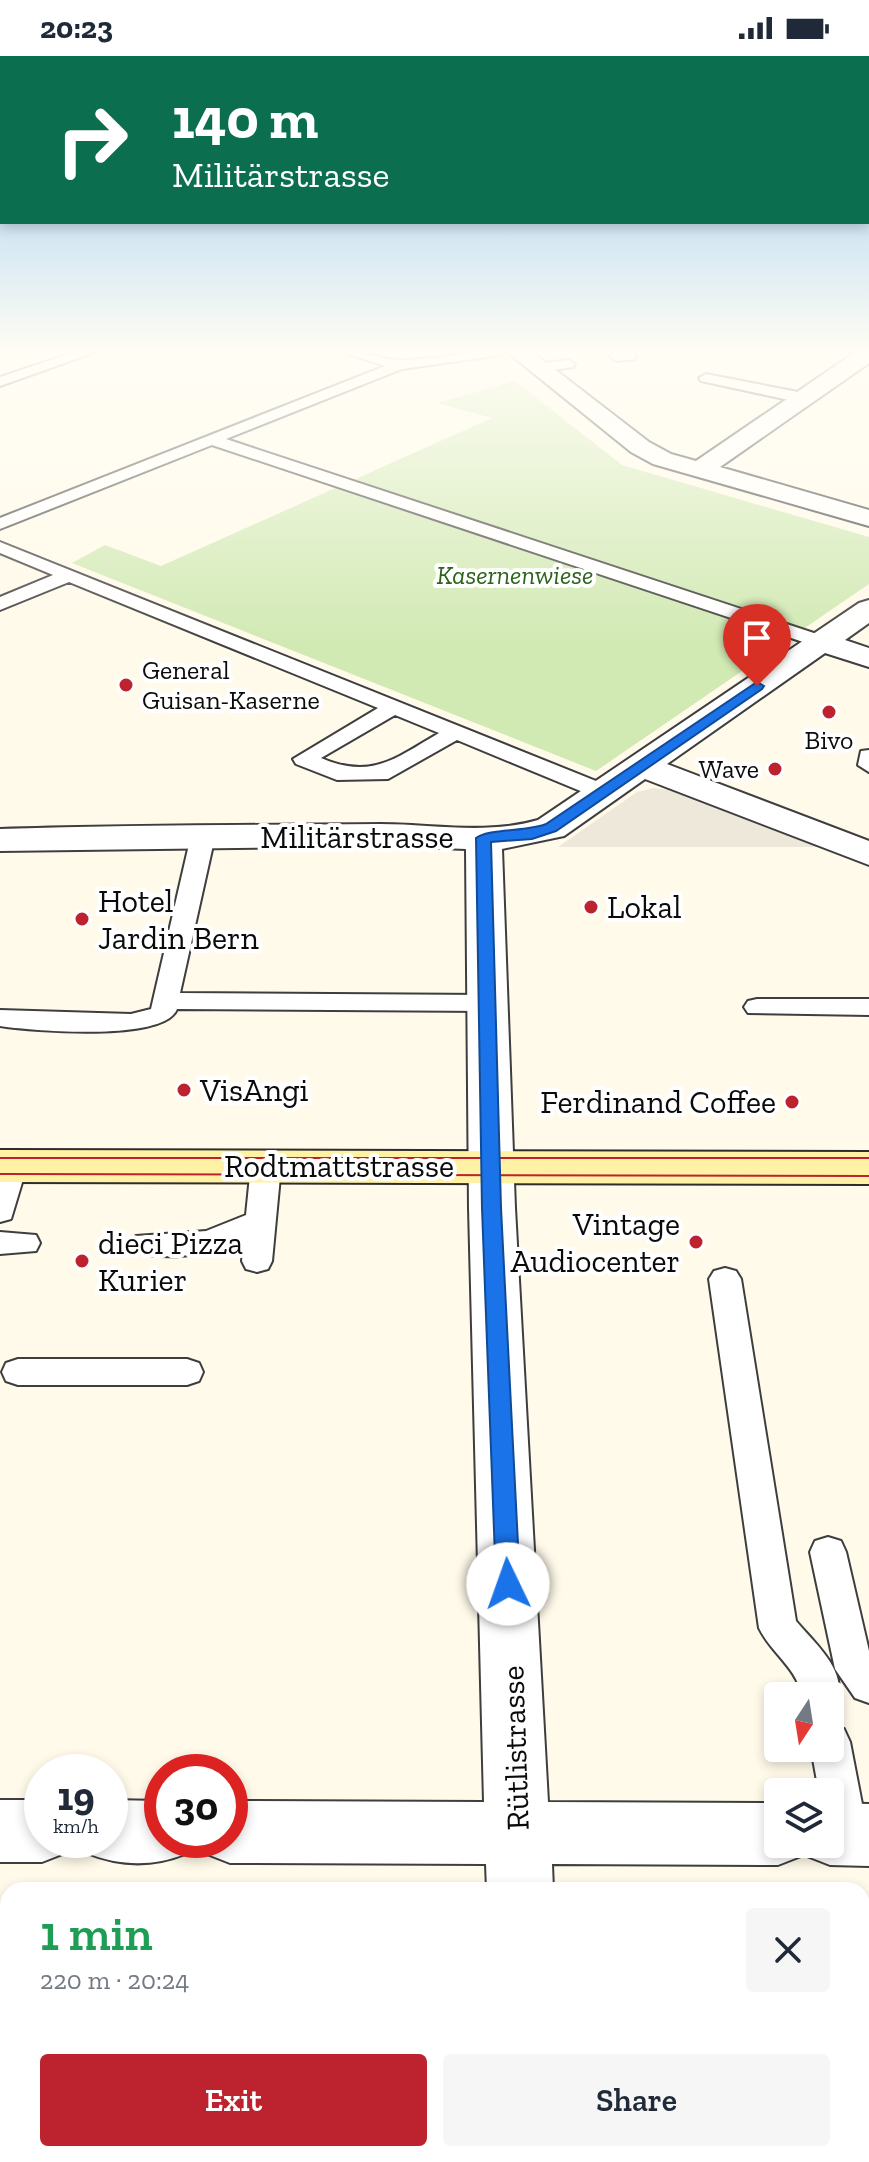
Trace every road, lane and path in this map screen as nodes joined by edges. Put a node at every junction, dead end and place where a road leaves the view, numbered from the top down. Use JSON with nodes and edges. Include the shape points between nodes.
{"nodes":[{"id":1,"x":189,"y":449,"type":"edge"},
{"id":2,"x":240,"y":449,"type":"edge"},
{"id":3,"x":645,"y":449,"type":"edge"},
{"id":4,"x":729,"y":449,"type":"edge"},
{"id":5,"x":699,"y":470,"type":"junction"},
{"id":6,"x":869,"y":518,"type":"edge"},
{"id":7,"x":0,"y":524,"type":"edge"},
{"id":8,"x":0,"y":547,"type":"edge"},
{"id":9,"x":69,"y":575,"type":"junction"},
{"id":10,"x":0,"y":604,"type":"edge"},
{"id":11,"x":869,"y":609,"type":"edge"},
{"id":12,"x":822,"y":642,"type":"junction"},
{"id":13,"x":869,"y":658,"type":"edge"},
{"id":14,"x":394,"y":707,"type":"junction"},
{"id":15,"x":456,"y":732,"type":"junction"},
{"id":16,"x":869,"y":756,"type":"edge"},
{"id":17,"x":869,"y":765,"type":"edge"},
{"id":18,"x":642,"y":766,"type":"junction"},
{"id":19,"x":603,"y":792,"type":"junction"},
{"id":20,"x":203,"y":836,"type":"junction"},
{"id":21,"x":484,"y":838,"type":"junction"},
{"id":22,"x":0,"y":840,"type":"edge"},
{"id":23,"x":869,"y":854,"type":"edge"},
{"id":24,"x":169,"y":1001,"type":"junction"},
{"id":25,"x":488,"y":1003,"type":"junction"},
{"id":26,"x":757,"y":1007,"type":"dead end"},
{"id":27,"x":869,"y":1007,"type":"edge"},
{"id":28,"x":0,"y":1018,"type":"edge"},
{"id":29,"x":6,"y":1166,"type":"edge"},
{"id":30,"x":266,"y":1166,"type":"junction"},
{"id":31,"x":491,"y":1166,"type":"junction"},
{"id":32,"x":869,"y":1168,"type":"edge"},
{"id":33,"x":0,"y":1212,"type":"edge"},
{"id":34,"x":261,"y":1220,"type":"junction"},
{"id":35,"x":147,"y":1244,"type":"dead end"},
{"id":36,"x":257,"y":1261,"type":"dead end"},
{"id":37,"x":725,"y":1279,"type":"dead end"},
{"id":38,"x":18,"y":1372,"type":"dead end"},
{"id":39,"x":187,"y":1372,"type":"dead end"},
{"id":40,"x":828,"y":1552,"type":"dead end"},
{"id":41,"x":819,"y":1682,"type":"edge"},
{"id":42,"x":869,"y":1686,"type":"edge"},
{"id":43,"x":834,"y":1762,"type":"edge"},
{"id":44,"x":0,"y":1831,"type":"edge"},
{"id":45,"x":24,"y":1831,"type":"edge"},
{"id":46,"x":248,"y":1834,"type":"edge"},
{"id":47,"x":849,"y":1835,"type":"edge"},
{"id":48,"x":764,"y":1836,"type":"edge"},
{"id":49,"x":520,"y":1862,"type":"edge"}],
"edges":[{"from":1,"to":7,"type":"lane"},
{"from":2,"to":12,"type":"lane"},
{"from":3,"to":5,"type":"street"},
{"from":4,"to":5,"type":"street"},
{"from":5,"to":6,"type":"street"},
{"from":8,"to":9,"type":"lane"},
{"from":9,"to":10,"type":"lane"},
{"from":9,"to":14,"type":"lane"},
{"from":11,"to":12,"type":"street","name":"Militärstrasse"},
{"from":12,"to":13,"type":"street"},
{"from":12,"to":18,"type":"street","name":"Militärstrasse"},
{"from":14,"to":15,"type":"lane"},
{"from":14,"to":15,"type":"lane","via":[[304,759],[337,773],[388,772]]},
{"from":15,"to":19,"type":"lane"},
{"from":16,"to":17,"type":"lane"},
{"from":18,"to":19,"type":"street","name":"Militärstrasse"},
{"from":18,"to":23,"type":"street"},
{"from":19,"to":21,"type":"street","name":"Militärstrasse","via":[[551,828],[532,835]]},
{"from":20,"to":21,"type":"street","name":"Militärstrasse"},
{"from":20,"to":22,"type":"street","name":"Militärstrasse"},
{"from":20,"to":24,"type":"lane"},
{"from":21,"to":25,"type":"street","name":"Rütlistrasse"},
{"from":24,"to":25,"type":"lane"},
{"from":24,"to":28,"type":"lane","via":[[163,1013],[146,1021]]},
{"from":25,"to":31,"type":"street","name":"Rütlistrasse"},
{"from":26,"to":27,"type":"lane"},
{"from":29,"to":30,"type":"street","name":"Rodtmattstrasse"},
{"from":29,"to":33,"type":"lane"},
{"from":30,"to":31,"type":"street","name":"Rodtmattstrasse"},
{"from":30,"to":34,"type":"lane"},
{"from":31,"to":32,"type":"street","name":"Rodtmattstrasse"},
{"from":31,"to":49,"type":"street","name":"Rütlistrasse"},
{"from":34,"to":35,"type":"lane","via":[[236,1236],[207,1244]]},
{"from":34,"to":36,"type":"lane"},
{"from":37,"to":41,"type":"lane","via":[[778,1628],[817,1673]]},
{"from":38,"to":39,"type":"lane"},
{"from":40,"to":42,"type":"lane","via":[[854,1669]]},
{"from":43,"to":47,"type":"lane"},
{"from":44,"to":45,"type":"street"},
{"from":46,"to":49,"type":"street"},
{"from":48,"to":49,"type":"street"}]}
